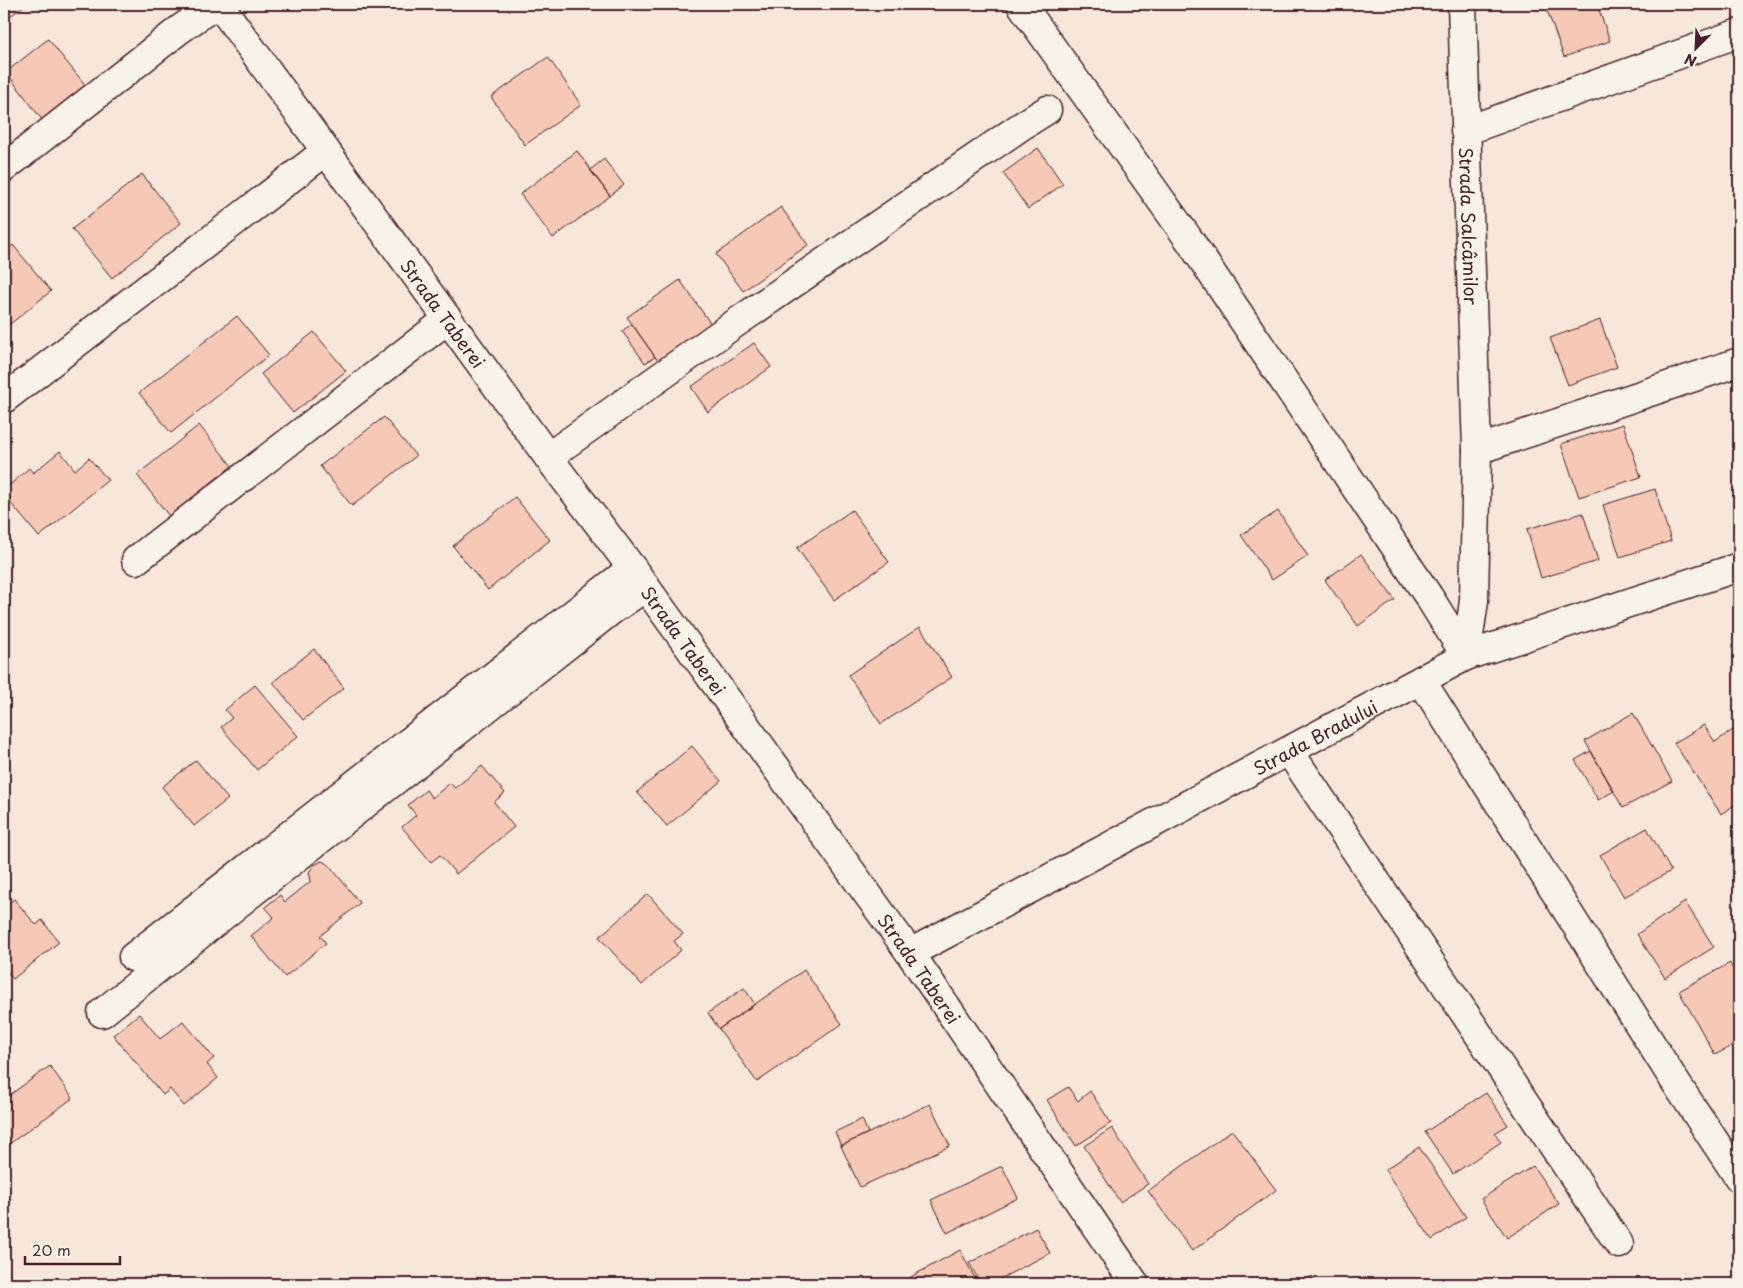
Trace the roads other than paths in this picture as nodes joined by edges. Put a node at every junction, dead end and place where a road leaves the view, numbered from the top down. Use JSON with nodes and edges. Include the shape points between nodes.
{"nodes":[{"id":1,"x":218,"y":4,"type":"edge"},
{"id":2,"x":1021,"y":4,"type":"edge"},
{"id":3,"x":1462,"y":4,"type":"edge"},
{"id":4,"x":1739,"y":33,"type":"edge"},
{"id":5,"x":1047,"y":110,"type":"dead end"},
{"id":6,"x":1465,"y":131,"type":"junction"},
{"id":7,"x":326,"y":151,"type":"junction"},
{"id":8,"x":4,"y":168,"type":"edge"},
{"id":9,"x":448,"y":319,"type":"junction"},
{"id":10,"x":1739,"y":362,"type":"edge"},
{"id":11,"x":4,"y":399,"type":"edge"},
{"id":12,"x":1477,"y":450,"type":"junction"},
{"id":13,"x":548,"y":457,"type":"junction"},
{"id":14,"x":136,"y":560,"type":"dead end"},
{"id":15,"x":1739,"y":567,"type":"edge"},
{"id":16,"x":639,"y":578,"type":"junction"},
{"id":17,"x":1466,"y":656,"type":"junction"},
{"id":18,"x":1421,"y":680,"type":"junction"},
{"id":19,"x":1289,"y":750,"type":"junction"},
{"id":20,"x":910,"y":953,"type":"junction"},
{"id":21,"x":133,"y":957,"type":"dead end"},
{"id":22,"x":102,"y":1012,"type":"dead end"},
{"id":23,"x":1739,"y":1178,"type":"edge"},
{"id":24,"x":1619,"y":1244,"type":"dead end"},
{"id":25,"x":1135,"y":1284,"type":"edge"}],
"edges":[{"from":1,"to":7,"type":"street","name":"Strada Taberei"},
{"from":1,"to":8,"type":"street","via":[[179,30]]},
{"from":2,"to":17,"type":"street","via":[[1188,238]]},
{"from":3,"to":6,"type":"street","name":"Strada Salcâmilor"},
{"from":4,"to":6,"type":"street"},
{"from":5,"to":13,"type":"street","via":[[730,327]]},
{"from":6,"to":12,"type":"street","name":"Strada Salcâmilor"},
{"from":7,"to":9,"type":"street","name":"Strada Taberei"},
{"from":7,"to":11,"type":"street"},
{"from":9,"to":13,"type":"street","name":"Strada Taberei"},
{"from":9,"to":14,"type":"street"},
{"from":10,"to":12,"type":"street"},
{"from":12,"to":17,"type":"street","name":"Strada Salcâmilor","via":[[1474,601]]},
{"from":13,"to":16,"type":"street","name":"Strada Taberei"},
{"from":15,"to":17,"type":"street","name":"Strada Bradului"},
{"from":16,"to":20,"type":"street","name":"Strada Taberei"},
{"from":16,"to":21,"type":"street"},
{"from":16,"to":22,"type":"street","via":[[597,623]]},
{"from":17,"to":18,"type":"street","name":"Strada Bradului"},
{"from":18,"to":19,"type":"street","name":"Strada Bradului"},
{"from":18,"to":23,"type":"street"},
{"from":19,"to":20,"type":"street","name":"Strada Bradului"},
{"from":19,"to":24,"type":"street"},
{"from":20,"to":25,"type":"street","name":"Strada Taberei"}]}
